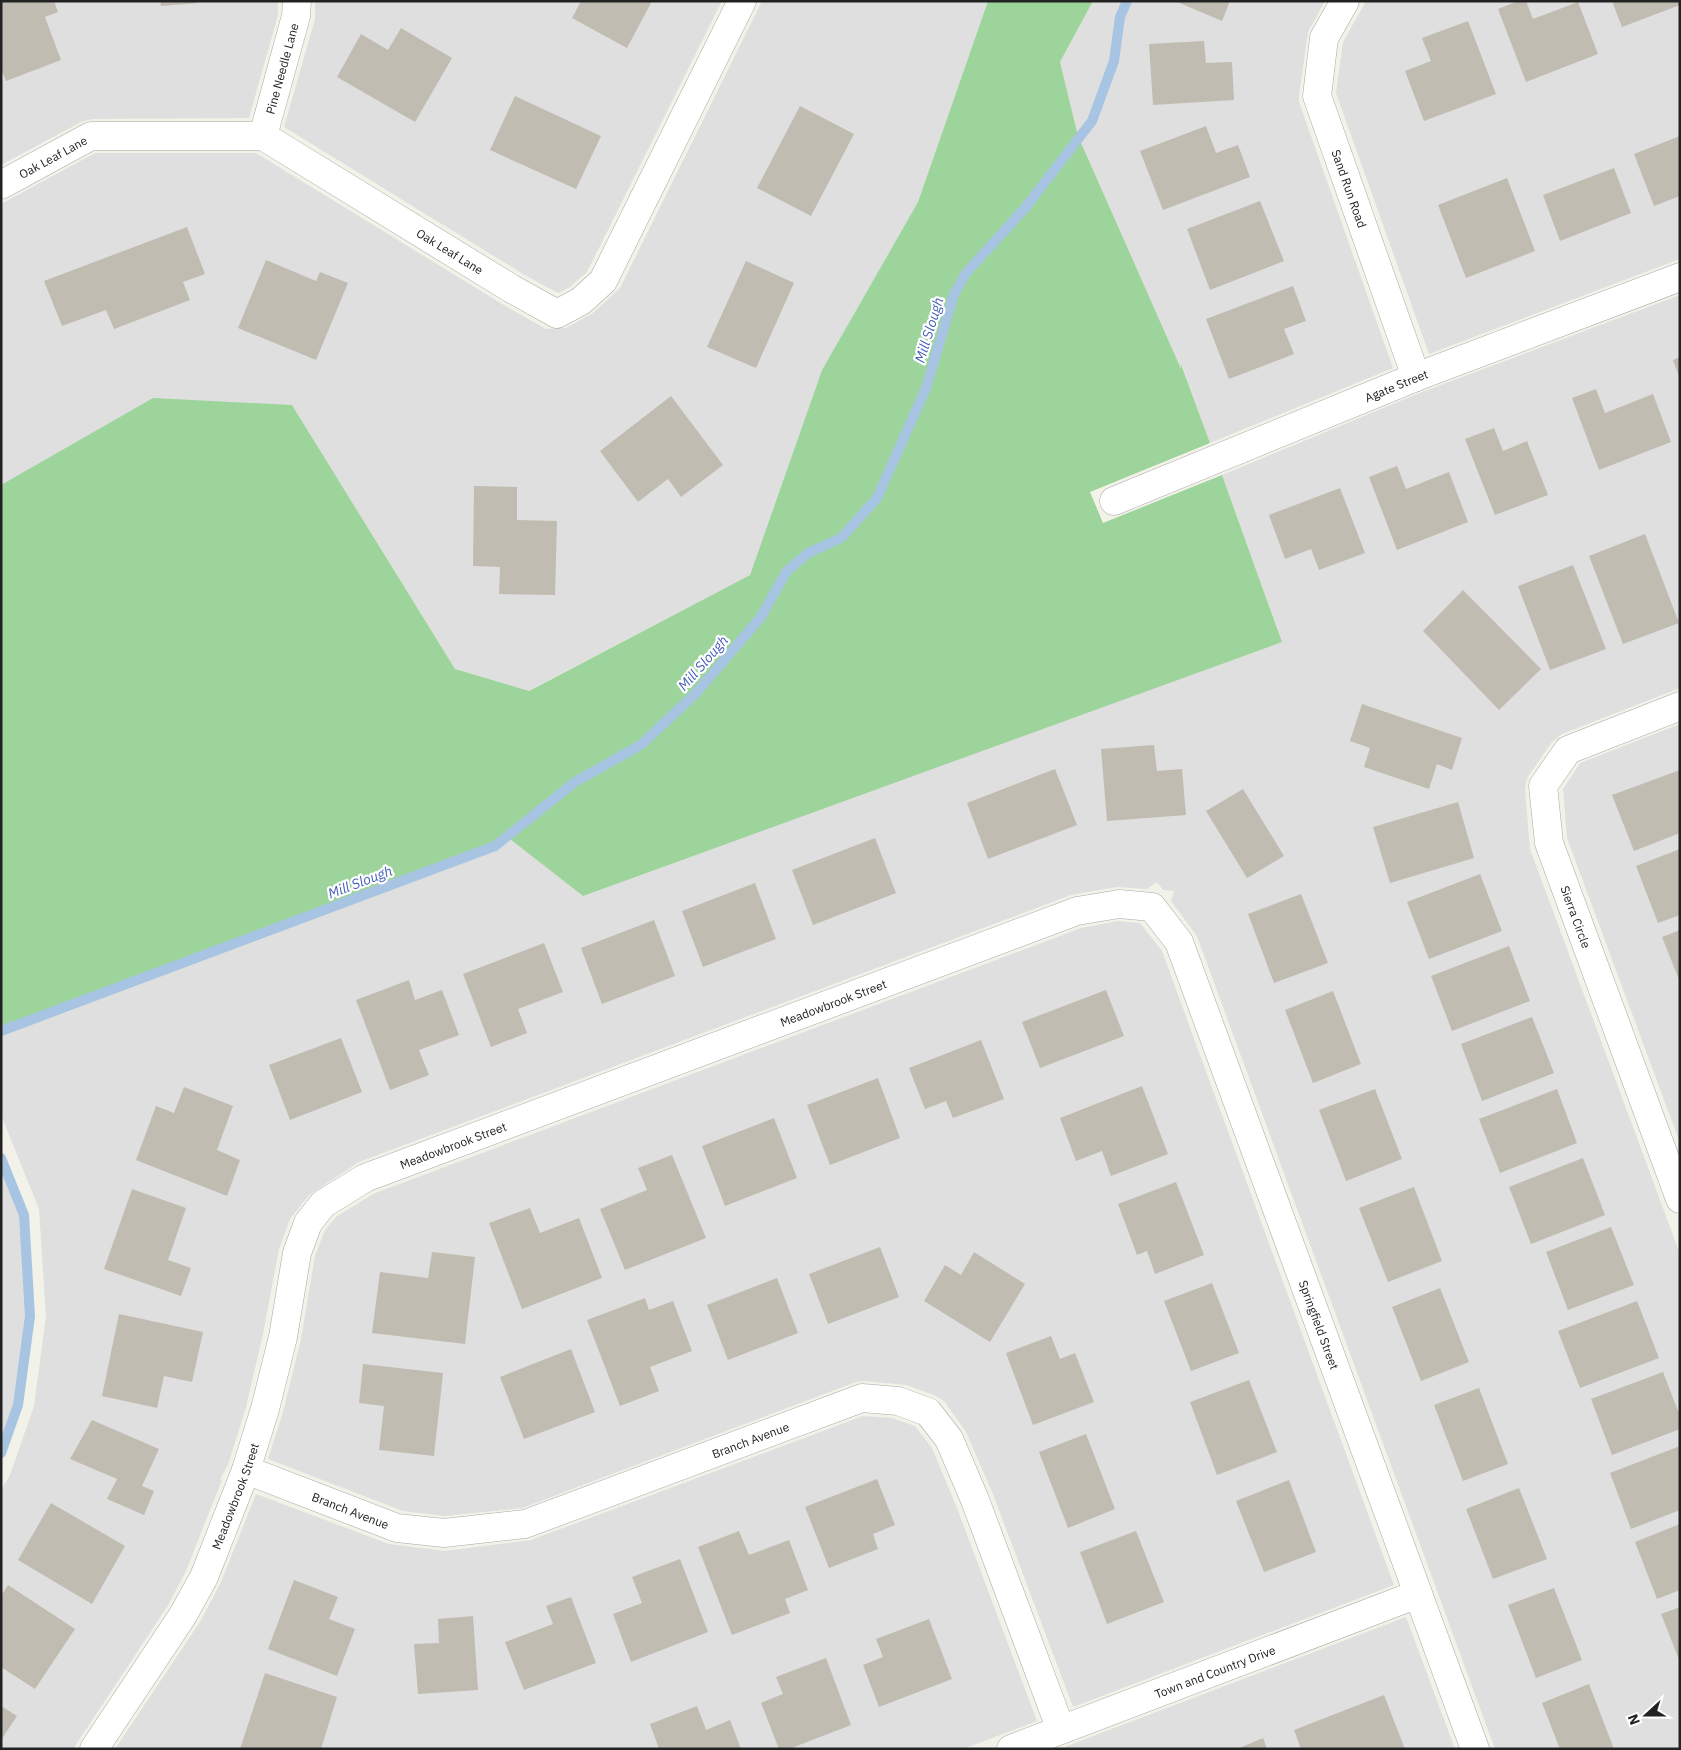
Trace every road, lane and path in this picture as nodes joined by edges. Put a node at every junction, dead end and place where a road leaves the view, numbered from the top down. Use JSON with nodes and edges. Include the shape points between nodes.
{"nodes":[{"id":1,"x":297,"y":1,"type":"edge"},
{"id":2,"x":742,"y":1,"type":"edge"},
{"id":3,"x":1345,"y":1,"type":"edge"},
{"id":4,"x":263,"y":136,"type":"junction"},
{"id":5,"x":1,"y":184,"type":"edge"},
{"id":6,"x":1680,"y":277,"type":"edge"},
{"id":7,"x":1416,"y":376,"type":"junction"},
{"id":8,"x":1114,"y":501,"type":"dead end"},
{"id":9,"x":1680,"y":706,"type":"edge"},
{"id":10,"x":1152,"y":907,"type":"joint"},
{"id":11,"x":1680,"y":1199,"type":"edge"},
{"id":12,"x":246,"y":1470,"type":"junction"},
{"id":13,"x":1418,"y":1594,"type":"junction"},
{"id":14,"x":1061,"y":1730,"type":"junction"},
{"id":15,"x":94,"y":1749,"type":"edge"},
{"id":16,"x":1011,"y":1749,"type":"edge"},
{"id":17,"x":1475,"y":1749,"type":"edge"}],
"edges":[{"from":1,"to":4,"type":"street","name":"Pine Needle Lane","via":[[296,16]]},
{"from":2,"to":4,"type":"street","name":"Oak Leaf Lane","via":[[603,281],[581,301],[556,314]]},
{"from":3,"to":7,"type":"street","name":"Sand Run Road","via":[[1324,38],[1317,96]]},
{"from":4,"to":5,"type":"street","name":"Oak Leaf Lane","via":[[91,136]]},
{"from":6,"to":7,"type":"street","name":"Agate Street"},
{"from":7,"to":8,"type":"street","name":"Agate Street"},
{"from":9,"to":11,"type":"street","name":"Sierra Circle","via":[[1568,750],[1543,786],[1548,843]]},
{"from":10,"to":12,"type":"street","name":"Meadowbrook Street","via":[[1119,904],[1077,911],[365,1178],[324,1204],[308,1223],[297,1254],[265,1410]]},
{"from":10,"to":13,"type":"street","name":"Springfield Street","via":[[1179,942]]},
{"from":12,"to":14,"type":"street","name":"Branch Avenue","via":[[397,1528],[444,1533],[525,1524],[862,1398],[898,1400],[928,1412],[949,1439]]},
{"from":12,"to":15,"type":"street","name":"Meadowbrook Street","via":[[204,1577],[183,1615]]},
{"from":13,"to":14,"type":"street","name":"Town and Country Drive"},
{"from":13,"to":17,"type":"street","name":"Springfield Street"},
{"from":14,"to":16,"type":"street","name":"Town and Country Drive"}]}
